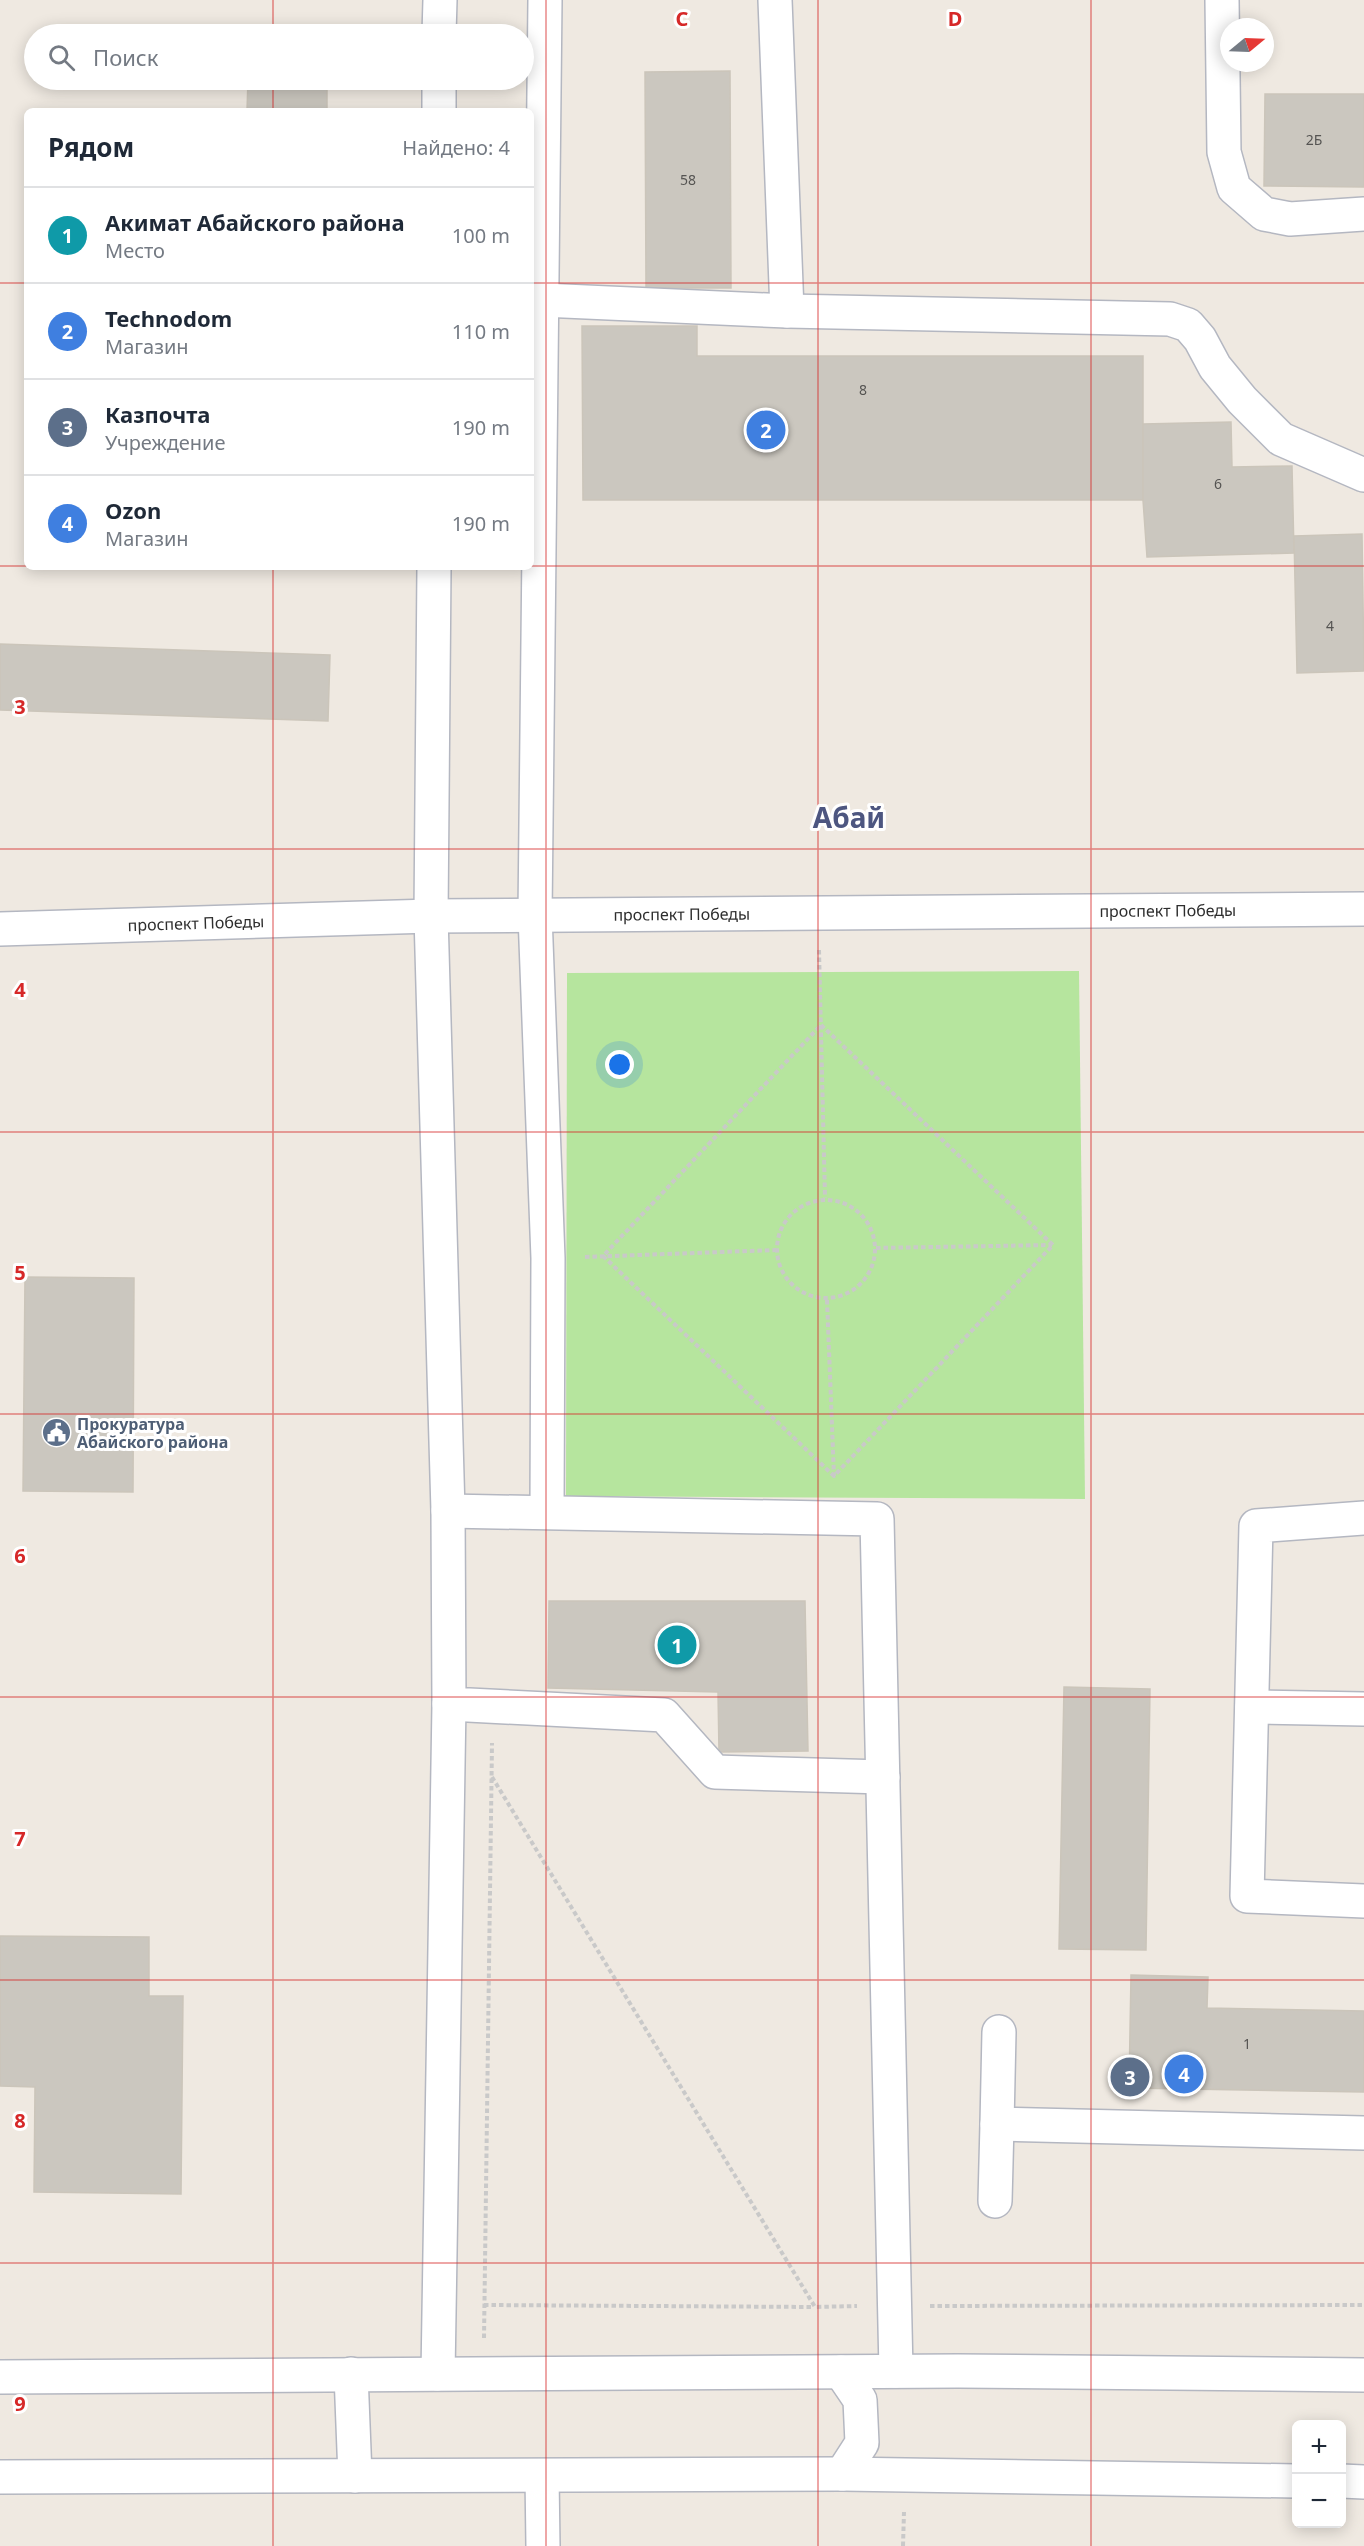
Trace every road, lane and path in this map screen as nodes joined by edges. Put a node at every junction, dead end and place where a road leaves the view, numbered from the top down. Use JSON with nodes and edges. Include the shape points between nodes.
{"nodes":[{"id":1,"x":440,"y":0,"type":"edge"},
{"id":2,"x":545,"y":0,"type":"edge"},
{"id":3,"x":775,"y":0,"type":"edge"},
{"id":4,"x":1222,"y":0,"type":"edge"},
{"id":5,"x":439,"y":24,"type":"edge"},
{"id":6,"x":439,"y":90,"type":"edge"},
{"id":7,"x":438,"y":108,"type":"edge"},
{"id":8,"x":1364,"y":214,"type":"edge"},
{"id":9,"x":542,"y":300,"type":"junction"},
{"id":10,"x":787,"y":311,"type":"junction"},
{"id":11,"x":1364,"y":475,"type":"edge"},
{"id":12,"x":434,"y":570,"type":"edge"},
{"id":13,"x":1364,"y":909,"type":"edge"},
{"id":14,"x":818,"y":914,"type":"junction"},
{"id":15,"x":535,"y":915,"type":"junction"},
{"id":16,"x":431,"y":916,"type":"junction"},
{"id":17,"x":0,"y":929,"type":"edge"},
{"id":18,"x":821,"y":1025,"type":"junction"},
{"id":19,"x":825,"y":1198,"type":"junction"},
{"id":20,"x":1053,"y":1245,"type":"junction"},
{"id":21,"x":876,"y":1248,"type":"junction"},
{"id":22,"x":776,"y":1250,"type":"junction"},
{"id":23,"x":603,"y":1256,"type":"junction"},
{"id":24,"x":548,"y":1258,"type":"junction"},
{"id":25,"x":827,"y":1300,"type":"junction"},
{"id":26,"x":834,"y":1476,"type":"junction"},
{"id":27,"x":448,"y":1511,"type":"junction"},
{"id":28,"x":547,"y":1512,"type":"junction"},
{"id":29,"x":1364,"y":1518,"type":"edge"},
{"id":30,"x":448,"y":1704,"type":"junction"},
{"id":31,"x":493,"y":1706,"type":"junction"},
{"id":32,"x":1252,"y":1707,"type":"junction"},
{"id":33,"x":1364,"y":1709,"type":"edge"},
{"id":34,"x":883,"y":1777,"type":"junction"},
{"id":35,"x":1364,"y":1901,"type":"edge"},
{"id":36,"x":999,"y":2032,"type":"dead end"},
{"id":37,"x":997,"y":2124,"type":"junction"},
{"id":38,"x":1364,"y":2133,"type":"edge"},
{"id":39,"x":995,"y":2201,"type":"dead end"},
{"id":40,"x":484,"y":2305,"type":"junction"},
{"id":41,"x":815,"y":2307,"type":"dead end"},
{"id":42,"x":896,"y":2371,"type":"junction"},
{"id":43,"x":841,"y":2372,"type":"junction"},
{"id":44,"x":351,"y":2374,"type":"junction"},
{"id":45,"x":438,"y":2374,"type":"junction"},
{"id":46,"x":483,"y":2374,"type":"junction"},
{"id":47,"x":1364,"y":2375,"type":"edge"},
{"id":48,"x":0,"y":2377,"type":"edge"},
{"id":49,"x":842,"y":2474,"type":"junction"},
{"id":50,"x":355,"y":2476,"type":"junction"},
{"id":51,"x":542,"y":2476,"type":"junction"},
{"id":52,"x":0,"y":2477,"type":"edge"},
{"id":53,"x":1292,"y":2481,"type":"edge"},
{"id":54,"x":1346,"y":2481,"type":"edge"},
{"id":55,"x":1364,"y":2482,"type":"edge"},
{"id":56,"x":543,"y":2546,"type":"edge"}],
"edges":[{"from":1,"to":5,"type":"street"},
{"from":2,"to":9,"type":"street"},
{"from":3,"to":10,"type":"street"},
{"from":4,"to":8,"type":"street","via":[[1224,152],[1234,188],[1264,214],[1290,219]]},
{"from":6,"to":7,"type":"street"},
{"from":9,"to":10,"type":"street"},
{"from":9,"to":15,"type":"street"},
{"from":10,"to":11,"type":"street","via":[[1170,319],[1188,325],[1215,367],[1281,439]]},
{"from":12,"to":16,"type":"street"},
{"from":13,"to":14,"type":"street","name":"проспект Победы"},
{"from":14,"to":15,"type":"street","name":"проспект Победы"},
{"from":14,"to":18,"type":"path"},
{"from":15,"to":16,"type":"street","name":"проспект Победы"},
{"from":15,"to":24,"type":"street"},
{"from":16,"to":17,"type":"street","name":"проспект Победы"},
{"from":16,"to":27,"type":"street"},
{"from":18,"to":19,"type":"path"},
{"from":18,"to":20,"type":"path"},
{"from":18,"to":23,"type":"path"},
{"from":19,"to":21,"type":"path","via":[[850,1205],[869,1223]]},
{"from":19,"to":22,"type":"path","via":[[800,1206],[782,1225]]},
{"from":20,"to":21,"type":"path"},
{"from":20,"to":26,"type":"path"},
{"from":21,"to":25,"type":"path","via":[[870,1274],[852,1292]]},
{"from":22,"to":23,"type":"path"},
{"from":22,"to":25,"type":"path","via":[[783,1275],[789,1281],[802,1293]]},
{"from":23,"to":24,"type":"path"},
{"from":23,"to":26,"type":"path"},
{"from":24,"to":28,"type":"street"},
{"from":25,"to":26,"type":"path"},
{"from":27,"to":28,"type":"street"},
{"from":27,"to":30,"type":"street"},
{"from":28,"to":34,"type":"street","via":[[877,1518]]},
{"from":29,"to":32,"type":"street","via":[[1256,1526]]},
{"from":30,"to":31,"type":"street"},
{"from":30,"to":45,"type":"street"},
{"from":31,"to":34,"type":"street","via":[[664,1714],[715,1772]]},
{"from":31,"to":40,"type":"path"},
{"from":32,"to":33,"type":"street"},
{"from":32,"to":35,"type":"street","via":[[1247,1896]]},
{"from":34,"to":42,"type":"street"},
{"from":36,"to":37,"type":"street"},
{"from":37,"to":38,"type":"street"},
{"from":37,"to":39,"type":"street"},
{"from":40,"to":41,"type":"path"},
{"from":40,"to":46,"type":"path"},
{"from":42,"to":43,"type":"street"},
{"from":42,"to":47,"type":"street"},
{"from":43,"to":46,"type":"street"},
{"from":43,"to":49,"type":"street","via":[[860,2400],[862,2443]]},
{"from":44,"to":45,"type":"street"},
{"from":44,"to":48,"type":"street"},
{"from":44,"to":50,"type":"street"},
{"from":45,"to":46,"type":"street"},
{"from":49,"to":51,"type":"street"},
{"from":49,"to":53,"type":"street"},
{"from":50,"to":51,"type":"street"},
{"from":50,"to":52,"type":"street"},
{"from":51,"to":56,"type":"street"},
{"from":54,"to":55,"type":"street"}]}
